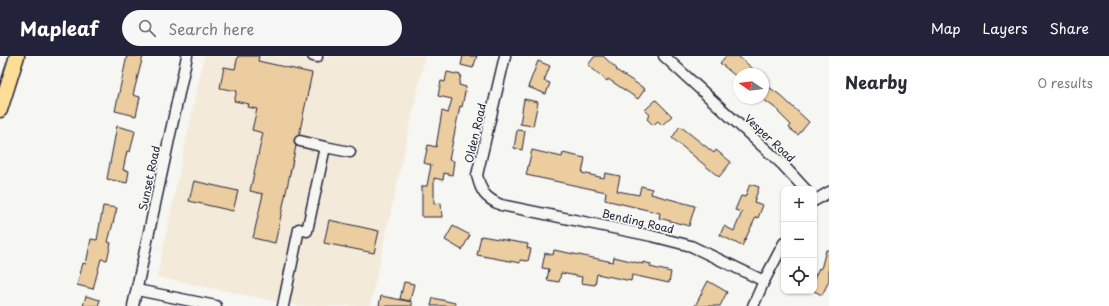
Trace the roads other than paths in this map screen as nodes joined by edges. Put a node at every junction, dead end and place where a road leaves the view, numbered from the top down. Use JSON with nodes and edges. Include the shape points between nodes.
{"nodes":[{"id":1,"x":17,"y":56,"type":"edge"},
{"id":2,"x":187,"y":56,"type":"edge"},
{"id":3,"x":505,"y":56,"type":"edge"},
{"id":4,"x":664,"y":56,"type":"edge"},
{"id":5,"x":1,"y":103,"type":"edge"},
{"id":6,"x":300,"y":141,"type":"dead end"},
{"id":7,"x":325,"y":147,"type":"junction"},
{"id":8,"x":350,"y":152,"type":"dead end"},
{"id":9,"x":802,"y":186,"type":"edge"},
{"id":10,"x":829,"y":192,"type":"edge"},
{"id":11,"x":817,"y":198,"type":"edge"},
{"id":12,"x":501,"y":205,"type":"joint"},
{"id":13,"x":781,"y":249,"type":"edge"},
{"id":14,"x":764,"y":281,"type":"junction"},
{"id":15,"x":137,"y":290,"type":"junction"},
{"id":16,"x":133,"y":306,"type":"edge"},
{"id":17,"x":216,"y":306,"type":"edge"},
{"id":18,"x":283,"y":306,"type":"edge"},
{"id":19,"x":753,"y":306,"type":"edge"}],
"edges":[{"from":1,"to":5,"type":"highway"},
{"from":2,"to":15,"type":"street","name":"Sunset Road"},
{"from":3,"to":12,"type":"street","name":"Olden Road","via":[[477,176],[480,188],[488,199]]},
{"from":4,"to":9,"type":"street","name":"Vesper Road","via":[[783,165]]},
{"from":6,"to":7,"type":"street"},
{"from":7,"to":8,"type":"street"},
{"from":7,"to":18,"type":"street","via":[[307,231],[299,229]]},
{"from":10,"to":11,"type":"street"},
{"from":12,"to":14,"type":"street","name":"Bending Road","via":[[691,246]]},
{"from":13,"to":14,"type":"street"},
{"from":14,"to":19,"type":"street"},
{"from":15,"to":16,"type":"street","name":"Sunset Road"},
{"from":15,"to":17,"type":"street"}]}
